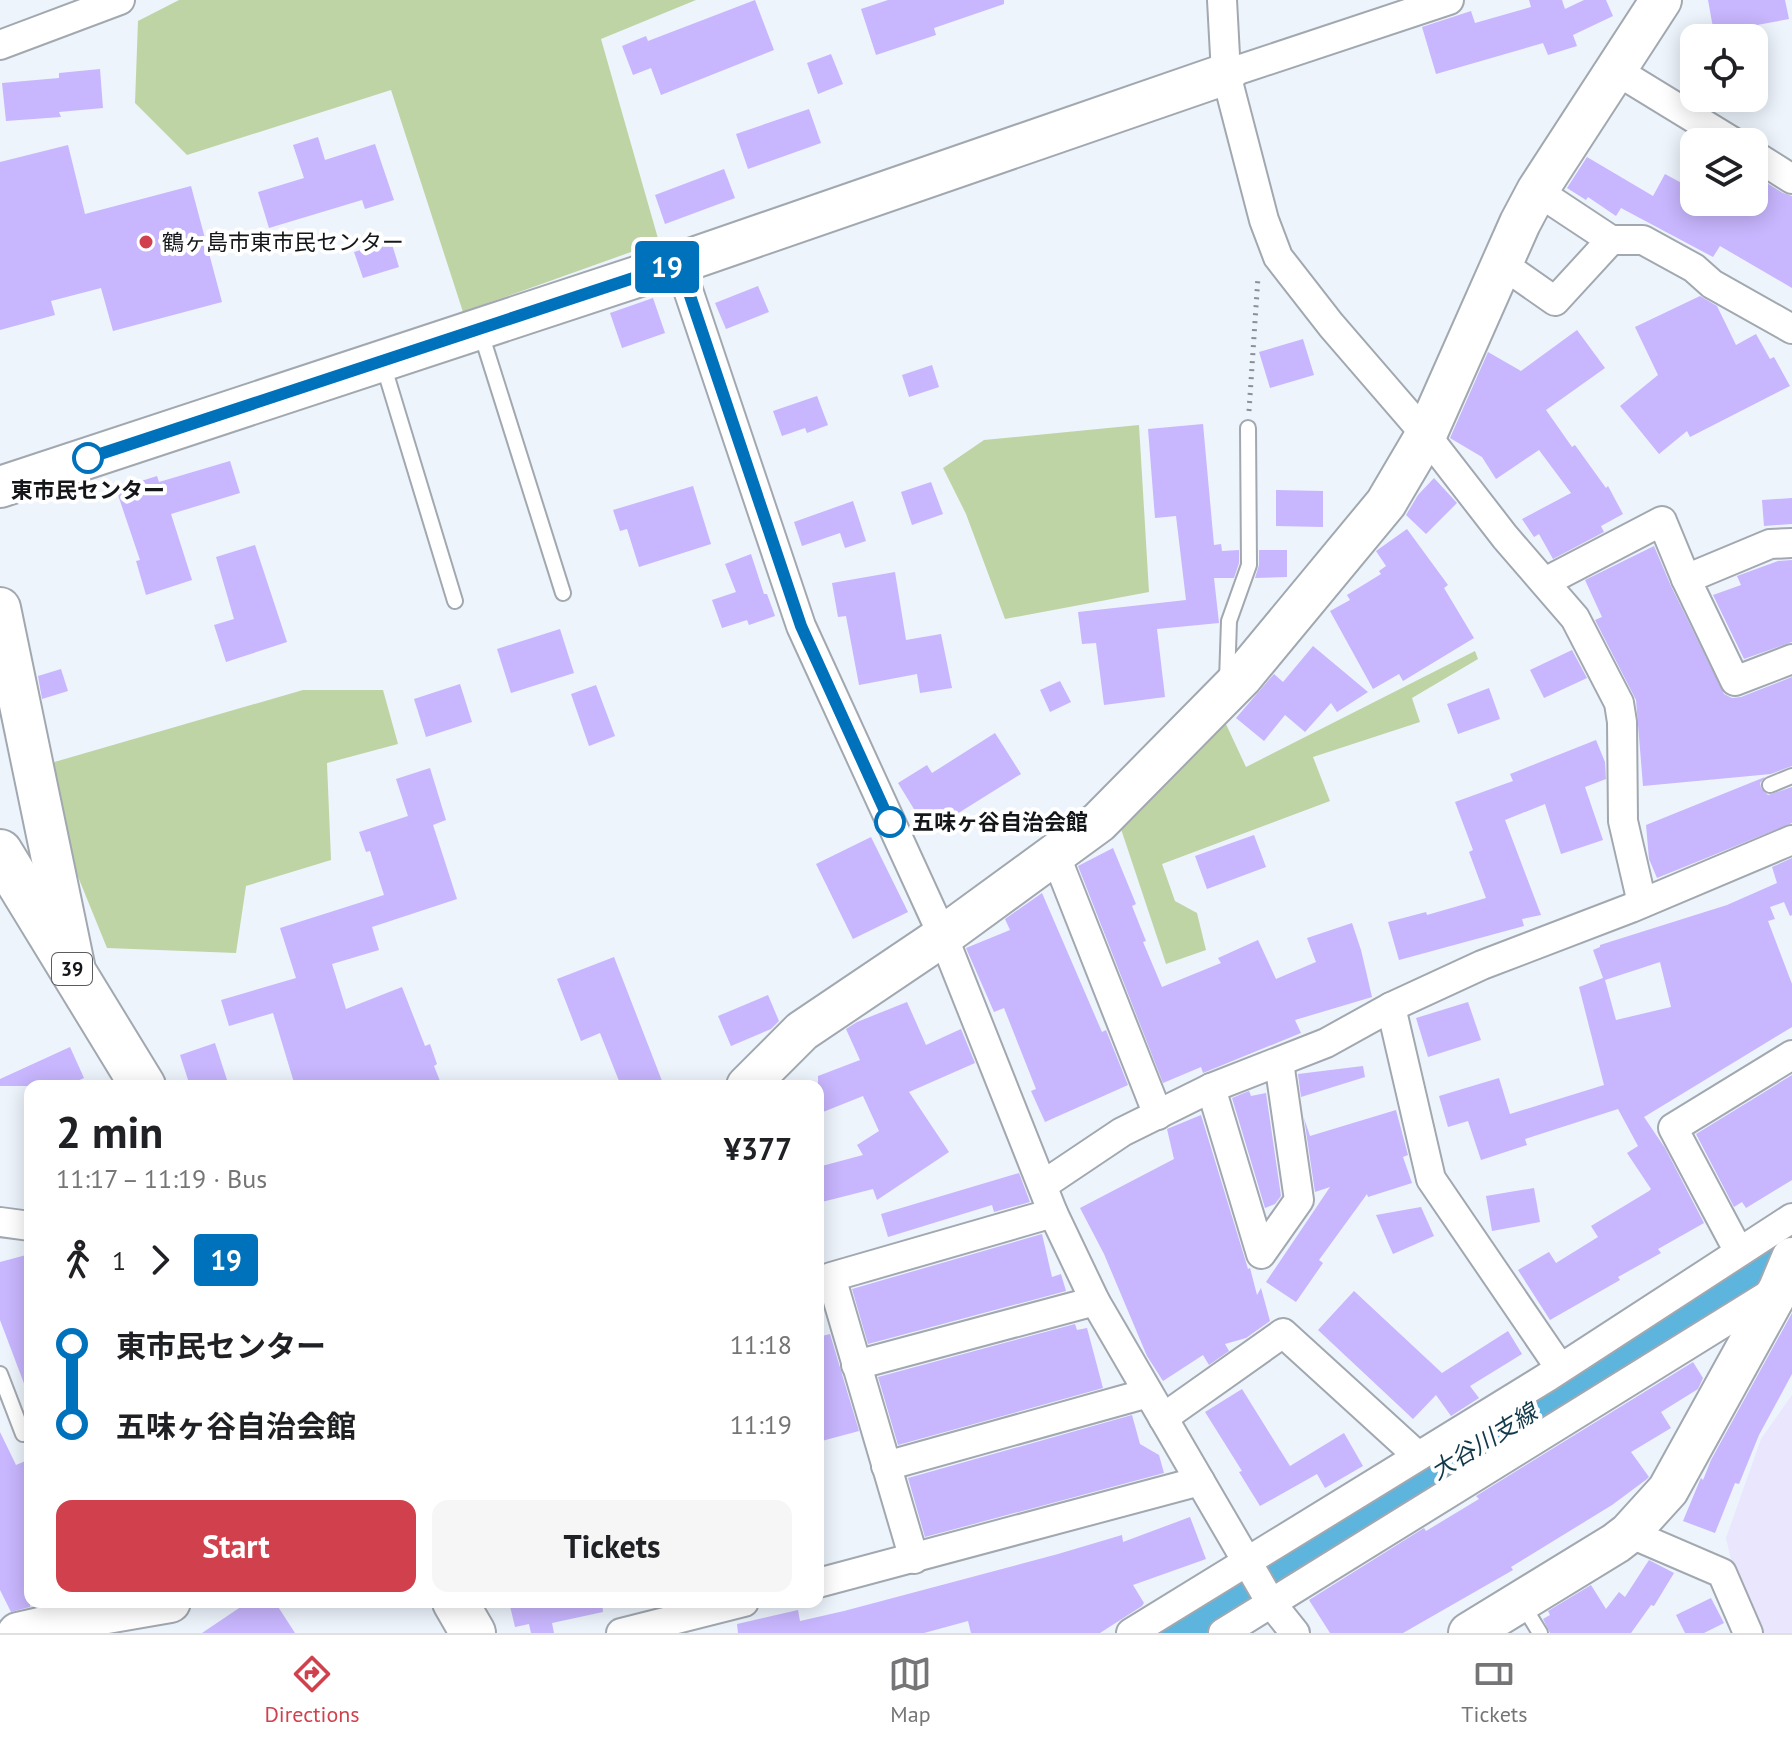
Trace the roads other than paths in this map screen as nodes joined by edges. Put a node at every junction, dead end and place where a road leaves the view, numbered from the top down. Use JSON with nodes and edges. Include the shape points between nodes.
{"nodes":[{"id":1,"x":120,"y":0,"type":"edge"},
{"id":2,"x":1222,"y":0,"type":"edge"},
{"id":3,"x":1449,"y":0,"type":"edge"},
{"id":4,"x":1661,"y":0,"type":"edge"},
{"id":5,"x":0,"y":45,"type":"edge"},
{"id":6,"x":1617,"y":71,"type":"junction"},
{"id":7,"x":1226,"y":74,"type":"junction"},
{"id":8,"x":1710,"y":128,"type":"edge"},
{"id":9,"x":1768,"y":164,"type":"edge"},
{"id":10,"x":1792,"y":179,"type":"edge"},
{"id":11,"x":1537,"y":191,"type":"junction"},
{"id":12,"x":1611,"y":240,"type":"junction"},
{"id":13,"x":679,"y":263,"type":"junction"},
{"id":14,"x":1502,"y":264,"type":"junction"},
{"id":15,"x":479,"y":329,"type":"junction"},
{"id":16,"x":1792,"y":329,"type":"edge"},
{"id":17,"x":382,"y":361,"type":"junction"},
{"id":18,"x":1248,"y":428,"type":"road end"},
{"id":19,"x":1426,"y":435,"type":"junction"},
{"id":20,"x":0,"y":487,"type":"edge"},
{"id":21,"x":1792,"y":543,"type":"edge"},
{"id":22,"x":1686,"y":579,"type":"junction"},
{"id":23,"x":1545,"y":582,"type":"junction"},
{"id":24,"x":563,"y":593,"type":"dead end"},
{"id":25,"x":455,"y":601,"type":"dead end"},
{"id":26,"x":0,"y":608,"type":"edge"},
{"id":27,"x":1792,"y":659,"type":"edge"},
{"id":28,"x":1226,"y":694,"type":"junction"},
{"id":29,"x":1792,"y":776,"type":"edge"},
{"id":30,"x":1770,"y":785,"type":"dead end"},
{"id":31,"x":1792,"y":840,"type":"edge"},
{"id":32,"x":0,"y":852,"type":"edge"},
{"id":33,"x":1055,"y":854,"type":"junction"},
{"id":34,"x":1642,"y":903,"type":"junction"},
{"id":35,"x":943,"y":936,"type":"junction"},
{"id":36,"x":76,"y":977,"type":"junction"},
{"id":37,"x":1391,"y":1007,"type":"junction"},
{"id":38,"x":1792,"y":1055,"type":"edge"},
{"id":39,"x":1279,"y":1062,"type":"junction"},
{"id":40,"x":139,"y":1080,"type":"edge"},
{"id":41,"x":753,"y":1080,"type":"edge"},
{"id":42,"x":1211,"y":1088,"type":"junction"},
{"id":43,"x":1158,"y":1115,"type":"junction"},
{"id":44,"x":1043,"y":1185,"type":"junction"},
{"id":45,"x":1053,"y":1213,"type":"junction"},
{"id":46,"x":1792,"y":1218,"type":"edge"},
{"id":47,"x":0,"y":1222,"type":"edge"},
{"id":48,"x":24,"y":1225,"type":"edge"},
{"id":49,"x":1739,"y":1252,"type":"junction"},
{"id":50,"x":1788,"y":1276,"type":"edge"},
{"id":51,"x":1095,"y":1301,"type":"junction"},
{"id":52,"x":856,"y":1365,"type":"junction"},
{"id":53,"x":1560,"y":1368,"type":"junction"},
{"id":54,"x":0,"y":1374,"type":"edge"},
{"id":55,"x":1148,"y":1393,"type":"junction"},
{"id":56,"x":1163,"y":1418,"type":"junction"},
{"id":57,"x":23,"y":1434,"type":"dead end"},
{"id":58,"x":1418,"y":1456,"type":"junction"},
{"id":59,"x":886,"y":1466,"type":"junction"},
{"id":60,"x":1200,"y":1481,"type":"junction"},
{"id":61,"x":1629,"y":1533,"type":"junction"},
{"id":62,"x":914,"y":1559,"type":"junction"},
{"id":63,"x":1246,"y":1560,"type":"junction"},
{"id":64,"x":824,"y":1582,"type":"edge"},
{"id":65,"x":1271,"y":1603,"type":"junction"},
{"id":66,"x":141,"y":1608,"type":"edge"},
{"id":67,"x":458,"y":1608,"type":"edge"},
{"id":68,"x":712,"y":1608,"type":"edge"},
{"id":69,"x":1530,"y":1617,"type":"edge"},
{"id":70,"x":18,"y":1633,"type":"edge"},
{"id":71,"x":473,"y":1633,"type":"edge"},
{"id":72,"x":621,"y":1633,"type":"edge"},
{"id":73,"x":1131,"y":1633,"type":"edge"},
{"id":74,"x":1223,"y":1633,"type":"edge"},
{"id":75,"x":1295,"y":1633,"type":"edge"},
{"id":76,"x":1469,"y":1633,"type":"edge"},
{"id":77,"x":1748,"y":1633,"type":"edge"}],
"edges":[{"from":1,"to":5,"type":"street"},
{"from":2,"to":7,"type":"street"},
{"from":3,"to":7,"type":"street"},
{"from":4,"to":6,"type":"street"},
{"from":6,"to":8,"type":"street"},
{"from":6,"to":11,"type":"street"},
{"from":7,"to":13,"type":"street"},
{"from":7,"to":19,"type":"street","via":[[1278,257]]},
{"from":9,"to":10,"type":"street"},
{"from":11,"to":12,"type":"street"},
{"from":11,"to":14,"type":"street"},
{"from":12,"to":14,"type":"street","via":[[1555,301]]},
{"from":12,"to":16,"type":"street","via":[[1643,240]]},
{"from":13,"to":15,"type":"street"},
{"from":13,"to":35,"type":"street","via":[[801,626]]},
{"from":14,"to":19,"type":"street"},
{"from":15,"to":17,"type":"street"},
{"from":15,"to":24,"type":"lane"},
{"from":17,"to":20,"type":"street"},
{"from":17,"to":25,"type":"lane"},
{"from":18,"to":28,"type":"lane","via":[[1249,565],[1229,621]]},
{"from":19,"to":23,"type":"street"},
{"from":19,"to":28,"type":"street","via":[[1386,503]]},
{"from":21,"to":22,"type":"street","via":[[1770,544]]},
{"from":22,"to":23,"type":"street","via":[[1662,521]]},
{"from":22,"to":27,"type":"street","via":[[1735,681]]},
{"from":23,"to":34,"type":"street","via":[[1575,618],[1619,703],[1623,821]]},
{"from":26,"to":36,"type":"street"},
{"from":28,"to":33,"type":"street","via":[[1099,822]]},
{"from":29,"to":30,"type":"lane"},
{"from":31,"to":34,"type":"street"},
{"from":32,"to":36,"type":"main road","number":"39"},
{"from":33,"to":35,"type":"street"},
{"from":33,"to":43,"type":"street"},
{"from":34,"to":37,"type":"street"},
{"from":35,"to":41,"type":"street","via":[[802,1031]]},
{"from":35,"to":44,"type":"street"},
{"from":36,"to":40,"type":"main road","number":"39"},
{"from":37,"to":39,"type":"street"},
{"from":37,"to":53,"type":"street","via":[[1431,1179]]},
{"from":38,"to":49,"type":"street","via":[[1673,1128]]},
{"from":39,"to":42,"type":"street"},
{"from":39,"to":42,"type":"street","via":[[1299,1200],[1261,1254]]},
{"from":42,"to":43,"type":"street"},
{"from":43,"to":44,"type":"street","via":[[1122,1132]]},
{"from":44,"to":45,"type":"street"},
{"from":45,"to":51,"type":"street"},
{"from":45,"to":52,"type":"street","via":[[831,1277]]},
{"from":46,"to":49,"type":"street"},
{"from":47,"to":48,"type":"street"},
{"from":49,"to":53,"type":"street"},
{"from":50,"to":61,"type":"street","via":[[1668,1490]]},
{"from":50,"to":65,"type":"street"},
{"from":51,"to":52,"type":"street"},
{"from":51,"to":55,"type":"street"},
{"from":52,"to":59,"type":"street"},
{"from":53,"to":58,"type":"street"},
{"from":54,"to":57,"type":"lane"},
{"from":55,"to":56,"type":"street"},
{"from":55,"to":59,"type":"street"},
{"from":56,"to":58,"type":"street","via":[[1283,1333]]},
{"from":56,"to":60,"type":"street"},
{"from":58,"to":63,"type":"street"},
{"from":59,"to":62,"type":"street"},
{"from":60,"to":62,"type":"street"},
{"from":60,"to":63,"type":"street"},
{"from":61,"to":69,"type":"street"},
{"from":61,"to":77,"type":"street","via":[[1722,1573]]},
{"from":62,"to":64,"type":"street"},
{"from":63,"to":65,"type":"street"},
{"from":63,"to":73,"type":"street"},
{"from":65,"to":74,"type":"street"},
{"from":65,"to":75,"type":"street"},
{"from":66,"to":70,"type":"street"},
{"from":67,"to":71,"type":"main road"},
{"from":68,"to":72,"type":"street"},
{"from":69,"to":76,"type":"street"}]}
